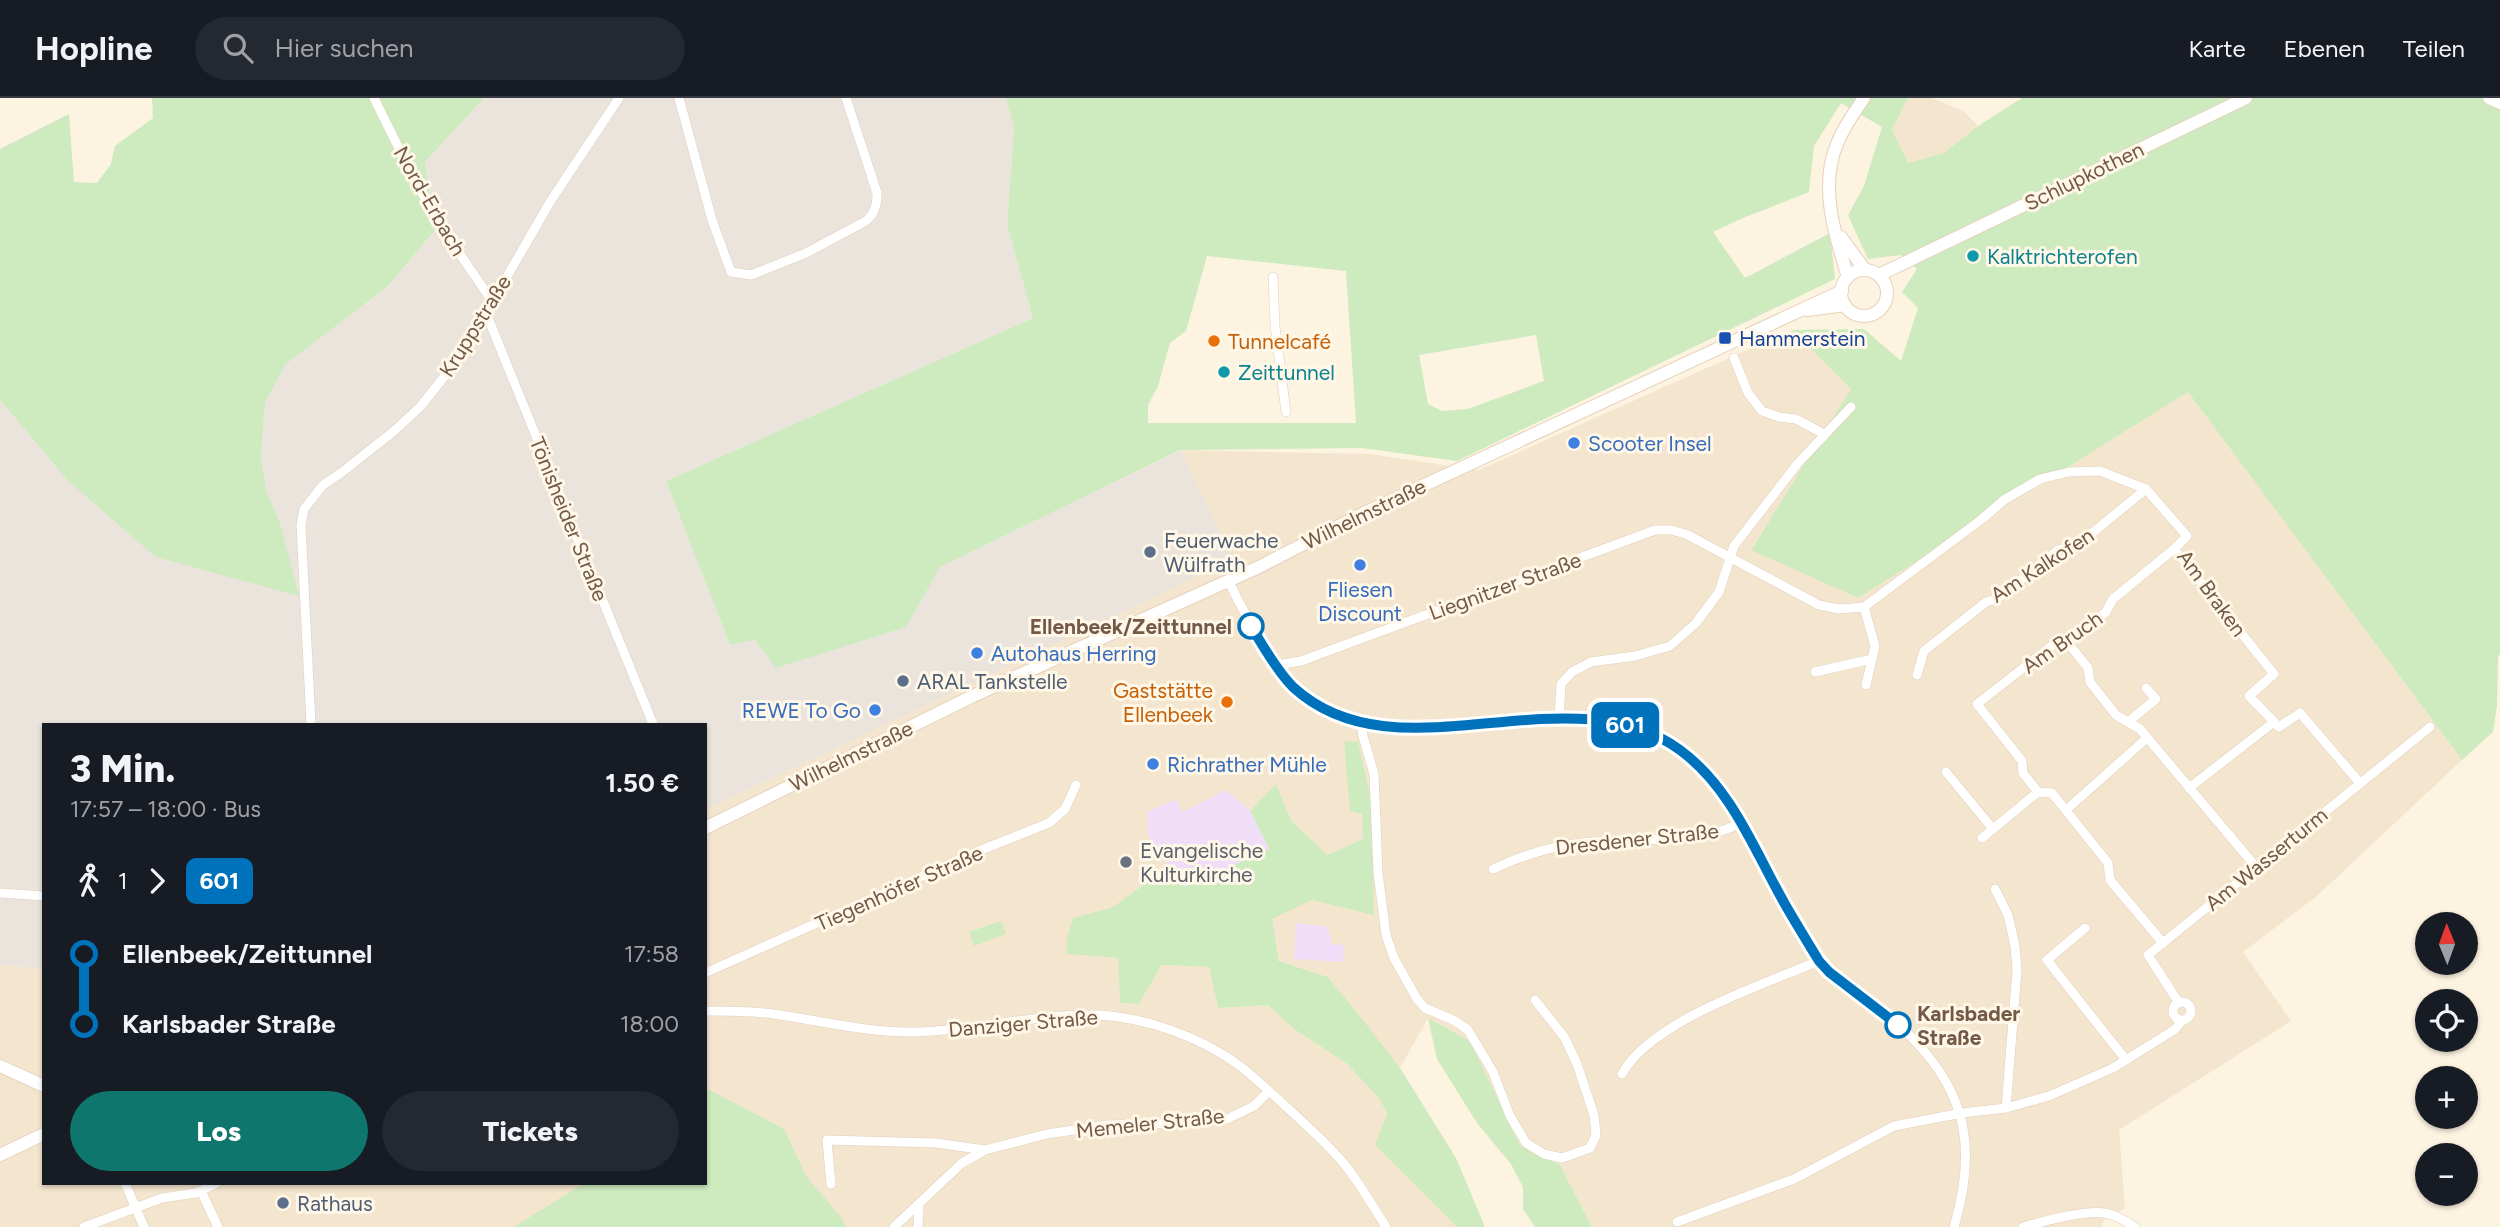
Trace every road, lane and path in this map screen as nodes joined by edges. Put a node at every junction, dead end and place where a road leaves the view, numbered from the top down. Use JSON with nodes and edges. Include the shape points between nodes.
{"nodes":[{"id":1,"x":374,"y":98,"type":"edge"},
{"id":2,"x":619,"y":98,"type":"edge"},
{"id":3,"x":679,"y":98,"type":"edge"},
{"id":4,"x":846,"y":98,"type":"edge"},
{"id":5,"x":1864,"y":98,"type":"edge"},
{"id":6,"x":2246,"y":98,"type":"edge"},
{"id":7,"x":2489,"y":98,"type":"edge"},
{"id":8,"x":2500,"y":103,"type":"edge"},
{"id":9,"x":1841,"y":243,"type":"junction"},
{"id":10,"x":1863,"y":267,"type":"junction"},
{"id":11,"x":1847,"y":274,"type":"junction"},
{"id":12,"x":1273,"y":277,"type":"dead end"},
{"id":13,"x":1883,"y":280,"type":"junction"},
{"id":14,"x":1842,"y":291,"type":"junction"},
{"id":15,"x":492,"y":301,"type":"junction"},
{"id":16,"x":1845,"y":305,"type":"junction"},
{"id":17,"x":1796,"y":311,"type":"junction"},
{"id":18,"x":486,"y":313,"type":"junction"},
{"id":19,"x":1734,"y":358,"type":"dead end"},
{"id":20,"x":1851,"y":407,"type":"dead end"},
{"id":21,"x":1286,"y":412,"type":"dead end"},
{"id":22,"x":1824,"y":435,"type":"junction"},
{"id":23,"x":2146,"y":489,"type":"junction"},
{"id":24,"x":2174,"y":548,"type":"junction"},
{"id":25,"x":1730,"y":558,"type":"junction"},
{"id":26,"x":1228,"y":580,"type":"junction"},
{"id":27,"x":1864,"y":607,"type":"junction"},
{"id":28,"x":2068,"y":643,"type":"junction"},
{"id":29,"x":1872,"y":659,"type":"junction"},
{"id":30,"x":1277,"y":665,"type":"junction"},
{"id":31,"x":1815,"y":672,"type":"dead end"},
{"id":32,"x":1917,"y":675,"type":"dead end"},
{"id":33,"x":1866,"y":685,"type":"dead end"},
{"id":34,"x":2146,"y":688,"type":"dead end"},
{"id":35,"x":1559,"y":718,"type":"junction"},
{"id":36,"x":1361,"y":722,"type":"junction"},
{"id":37,"x":2128,"y":722,"type":"junction"},
{"id":38,"x":2274,"y":722,"type":"junction"},
{"id":39,"x":311,"y":723,"type":"edge"},
{"id":40,"x":653,"y":723,"type":"edge"},
{"id":41,"x":2430,"y":727,"type":"dead end"},
{"id":42,"x":2147,"y":738,"type":"junction"},
{"id":43,"x":1946,"y":772,"type":"dead end"},
{"id":44,"x":2359,"y":782,"type":"junction"},
{"id":45,"x":1076,"y":785,"type":"dead end"},
{"id":46,"x":2189,"y":788,"type":"junction"},
{"id":47,"x":2038,"y":792,"type":"junction"},
{"id":48,"x":2066,"y":810,"type":"junction"},
{"id":49,"x":1740,"y":822,"type":"junction"},
{"id":50,"x":707,"y":827,"type":"edge"},
{"id":51,"x":1993,"y":829,"type":"junction"},
{"id":52,"x":1982,"y":838,"type":"dead end"},
{"id":53,"x":2256,"y":867,"type":"junction"},
{"id":54,"x":1493,"y":869,"type":"dead end"},
{"id":55,"x":1995,"y":889,"type":"dead end"},
{"id":56,"x":0,"y":893,"type":"edge"},
{"id":57,"x":42,"y":896,"type":"edge"},
{"id":58,"x":2085,"y":928,"type":"dead end"},
{"id":59,"x":2163,"y":943,"type":"junction"},
{"id":60,"x":1819,"y":961,"type":"junction"},
{"id":61,"x":707,"y":972,"type":"edge"},
{"id":62,"x":1535,"y":1000,"type":"dead end"},
{"id":63,"x":707,"y":1011,"type":"edge"},
{"id":64,"x":2126,"y":1060,"type":"junction"},
{"id":65,"x":0,"y":1066,"type":"edge"},
{"id":66,"x":1622,"y":1074,"type":"dead end"},
{"id":67,"x":42,"y":1085,"type":"edge"},
{"id":68,"x":1269,"y":1091,"type":"junction"},
{"id":69,"x":2006,"y":1108,"type":"junction"},
{"id":70,"x":1962,"y":1113,"type":"junction"},
{"id":71,"x":42,"y":1135,"type":"edge"},
{"id":72,"x":985,"y":1150,"type":"junction"},
{"id":73,"x":0,"y":1155,"type":"edge"},
{"id":74,"x":831,"y":1184,"type":"dead end"},
{"id":75,"x":126,"y":1185,"type":"edge"},
{"id":76,"x":213,"y":1185,"type":"edge"},
{"id":77,"x":201,"y":1191,"type":"junction"},
{"id":78,"x":919,"y":1206,"type":"junction"},
{"id":79,"x":136,"y":1208,"type":"junction"},
{"id":80,"x":1677,"y":1222,"type":"dead end"},
{"id":81,"x":84,"y":1227,"type":"edge"},
{"id":82,"x":144,"y":1227,"type":"edge"},
{"id":83,"x":218,"y":1227,"type":"edge"},
{"id":84,"x":894,"y":1227,"type":"edge"},
{"id":85,"x":918,"y":1227,"type":"edge"},
{"id":86,"x":1386,"y":1227,"type":"edge"},
{"id":87,"x":1954,"y":1227,"type":"edge"},
{"id":88,"x":2024,"y":1227,"type":"edge"},
{"id":89,"x":2135,"y":1227,"type":"edge"}],
"edges":[{"from":1,"to":15,"type":"street","name":"Nord-Erbach","via":[[415,183]]},
{"from":2,"to":15,"type":"street","name":"Kruppstraße"},
{"from":3,"to":4,"type":"street","via":[[731,272],[751,275],[806,253],[872,216],[877,193]]},
{"from":5,"to":9,"type":"main road","via":[[1849,120],[1829,175]]},
{"from":6,"to":13,"type":"main road","name":"Schlupkothen","via":[[1922,255]]},
{"from":7,"to":8,"type":"main road"},
{"from":9,"to":10,"type":"main road"},
{"from":9,"to":11,"type":"main road"},
{"from":10,"to":11,"type":"main road"},
{"from":10,"to":13,"type":"main road"},
{"from":11,"to":14,"type":"main road"},
{"from":12,"to":21,"type":"street"},
{"from":13,"to":16,"type":"main road","via":[[1886,300],[1875,313],[1858,315]]},
{"from":14,"to":16,"type":"main road"},
{"from":14,"to":17,"type":"main road","name":"Wilhelmstraße"},
{"from":15,"to":18,"type":"street","name":"Kruppstraße"},
{"from":16,"to":17,"type":"main road","name":"Wilhelmstraße"},
{"from":17,"to":26,"type":"main road","name":"Wilhelmstraße"},
{"from":18,"to":39,"type":"street","name":"Kruppstraße","via":[[420,407],[323,485],[304,509],[301,525]]},
{"from":18,"to":40,"type":"street","name":"Tönisheider Straße"},
{"from":19,"to":22,"type":"street","via":[[1748,393],[1762,411],[1796,419]]},
{"from":20,"to":22,"type":"street"},
{"from":22,"to":25,"type":"street","via":[[1764,505]]},
{"from":23,"to":24,"type":"street","name":"Am Braken","via":[[2187,536]]},
{"from":23,"to":27,"type":"street","name":"Am Braken","via":[[2101,471],[2040,479],[2004,500]]},
{"from":23,"to":32,"type":"street","name":"Am Kalkofen","via":[[2076,547],[2058,550],[1924,651]]},
{"from":24,"to":28,"type":"street","name":"Am Bruch"},
{"from":24,"to":38,"type":"street","name":"Am Braken","via":[[2274,674],[2249,696]]},
{"from":25,"to":27,"type":"street","via":[[1819,605],[1839,610]]},
{"from":25,"to":30,"type":"street","name":"Liegnitzer Straße","via":[[1688,535],[1656,530],[1301,661]]},
{"from":25,"to":35,"type":"street","via":[[1713,601],[1670,646],[1591,662],[1572,672],[1561,684]]},
{"from":26,"to":30,"type":"street"},
{"from":26,"to":50,"type":"main road","name":"Wilhelmstraße","via":[[968,698]]},
{"from":27,"to":29,"type":"street","via":[[1875,646]]},
{"from":28,"to":37,"type":"street","via":[[2088,668],[2090,682],[2116,715]]},
{"from":28,"to":47,"type":"street","name":"Am Bruch","via":[[2058,641],[1977,704],[2022,761],[2023,773]]},
{"from":29,"to":31,"type":"street"},
{"from":29,"to":33,"type":"street"},
{"from":30,"to":36,"type":"street","via":[[1292,686],[1315,703]]},
{"from":34,"to":37,"type":"street","via":[[2155,699]]},
{"from":35,"to":36,"type":"street","via":[[1440,728]]},
{"from":35,"to":49,"type":"street","via":[[1610,721],[1664,741],[1721,791]]},
{"from":36,"to":62,"type":"street","via":[[1374,774],[1378,873],[1394,958],[1425,1008],[1468,1030],[1525,1143],[1544,1154],[1562,1157],[1590,1148],[1596,1135],[1594,1115],[1565,1038]]},
{"from":37,"to":42,"type":"street"},
{"from":38,"to":44,"type":"street","via":[[2279,727],[2300,713]]},
{"from":38,"to":46,"type":"street"},
{"from":41,"to":44,"type":"street","name":"Am Wasserturm"},
{"from":42,"to":46,"type":"street"},
{"from":42,"to":48,"type":"street"},
{"from":43,"to":51,"type":"street"},
{"from":44,"to":53,"type":"street","name":"Am Wasserturm"},
{"from":45,"to":61,"type":"street","name":"Tiegenhöfer Straße","via":[[1065,809],[1049,823]]},
{"from":46,"to":53,"type":"street"},
{"from":47,"to":48,"type":"street","via":[[2052,793]]},
{"from":47,"to":51,"type":"street"},
{"from":48,"to":59,"type":"street","via":[[2108,863],[2109,880]]},
{"from":49,"to":54,"type":"street","name":"Dresdener Straße","via":[[1732,829],[1702,835],[1540,850]]},
{"from":49,"to":60,"type":"street"},
{"from":51,"to":52,"type":"street"},
{"from":53,"to":59,"type":"street","name":"Am Wasserturm"},
{"from":55,"to":69,"type":"street","via":[[2008,915],[2017,970]]},
{"from":56,"to":57,"type":"street"},
{"from":58,"to":64,"type":"street","via":[[2047,960]]},
{"from":59,"to":64,"type":"street","via":[[2148,955],[2173,990],[2179,1003],[2173,1011],[2182,1021]]},
{"from":60,"to":66,"type":"street","via":[[1675,1026],[1644,1046]]},
{"from":60,"to":70,"type":"street","via":[[1914,1040],[1939,1071]]},
{"from":63,"to":68,"type":"street","name":"Danziger Straße","via":[[773,1014],[915,1032],[1070,1016],[1127,1019],[1204,1044]]},
{"from":64,"to":69,"type":"street","via":[[2049,1097]]},
{"from":65,"to":67,"type":"main road"},
{"from":68,"to":72,"type":"street","name":"Memeler Straße","via":[[1227,1119],[1107,1125]]},
{"from":68,"to":86,"type":"street","name":"Danziger Straße","via":[[1345,1165]]},
{"from":69,"to":70,"type":"street"},
{"from":70,"to":80,"type":"street","via":[[1894,1126],[1794,1179]]},
{"from":70,"to":87,"type":"street","via":[[1964,1194]]},
{"from":71,"to":73,"type":"main road"},
{"from":72,"to":74,"type":"street","name":"Memeler Straße","via":[[936,1143],[827,1140]]},
{"from":72,"to":78,"type":"street","name":"Memeler Straße","via":[[962,1163]]},
{"from":75,"to":79,"type":"street"},
{"from":76,"to":77,"type":"street"},
{"from":77,"to":79,"type":"street"},
{"from":77,"to":83,"type":"street"},
{"from":78,"to":84,"type":"street","name":"Memeler Straße"},
{"from":78,"to":85,"type":"street"},
{"from":79,"to":81,"type":"street"},
{"from":79,"to":82,"type":"street"},
{"from":88,"to":89,"type":"street","via":[[2104,1213]]}]}
